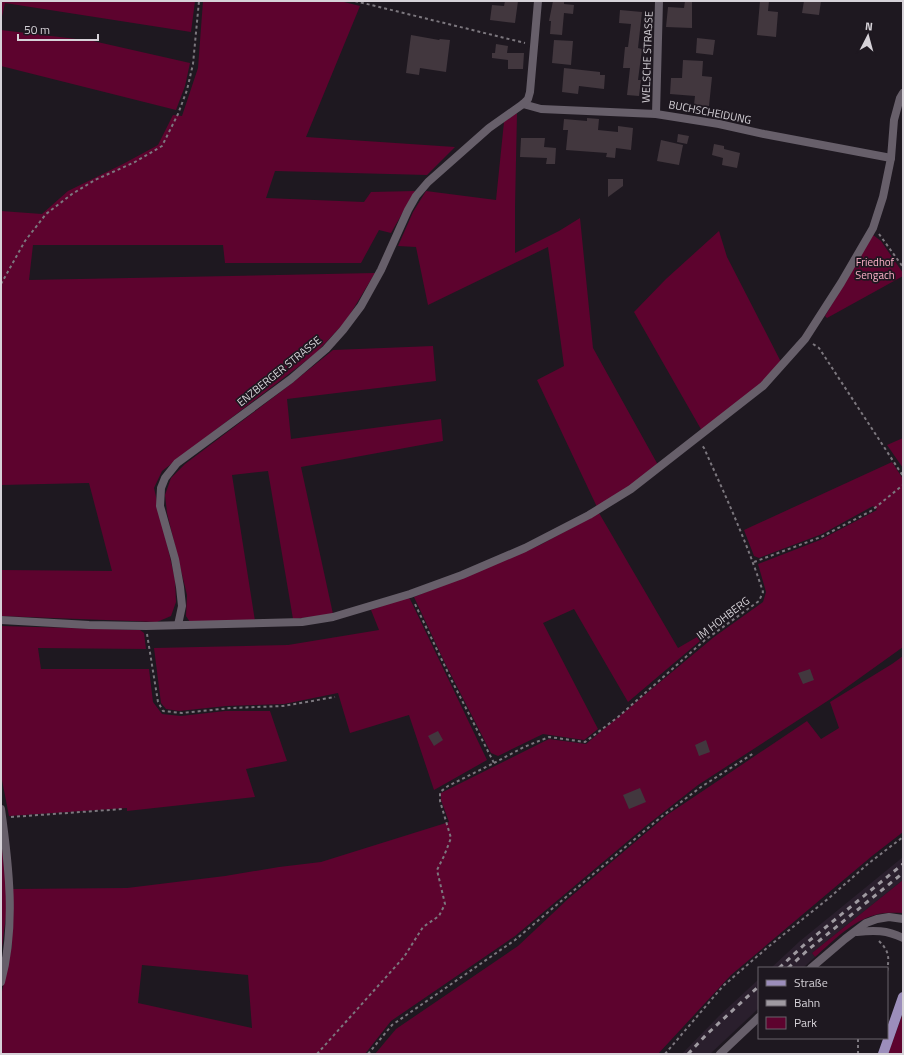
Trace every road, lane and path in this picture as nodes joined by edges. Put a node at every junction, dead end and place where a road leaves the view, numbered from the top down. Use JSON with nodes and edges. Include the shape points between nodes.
{"nodes":[{"id":1,"x":198,"y":1,"type":"edge"},
{"id":2,"x":355,"y":1,"type":"edge"},
{"id":3,"x":538,"y":1,"type":"edge"},
{"id":4,"x":659,"y":1,"type":"edge"},
{"id":5,"x":534,"y":45,"type":"junction"},
{"id":6,"x":903,"y":93,"type":"edge"},
{"id":7,"x":523,"y":104,"type":"junction"},
{"id":8,"x":656,"y":114,"type":"junction"},
{"id":9,"x":891,"y":158,"type":"junction"},
{"id":10,"x":873,"y":228,"type":"junction"},
{"id":11,"x":903,"y":267,"type":"edge"},
{"id":12,"x":1,"y":284,"type":"edge"},
{"id":13,"x":805,"y":339,"type":"junction"},
{"id":14,"x":696,"y":439,"type":"junction"},
{"id":15,"x":903,"y":476,"type":"edge"},
{"id":16,"x":903,"y":485,"type":"edge"},
{"id":17,"x":754,"y":562,"type":"junction"},
{"id":18,"x":410,"y":594,"type":"junction"},
{"id":19,"x":1,"y":620,"type":"edge"},
{"id":20,"x":178,"y":625,"type":"junction"},
{"id":21,"x":146,"y":626,"type":"junction"},
{"id":22,"x":335,"y":697,"type":"dead end"},
{"id":23,"x":754,"y":753,"type":"dead end"},
{"id":24,"x":494,"y":763,"type":"junction"},
{"id":25,"x":1,"y":809,"type":"edge"},
{"id":26,"x":123,"y":809,"type":"dead end"},
{"id":27,"x":2,"y":818,"type":"junction"},
{"id":28,"x":903,"y":837,"type":"edge"},
{"id":29,"x":903,"y":919,"type":"edge"},
{"id":30,"x":856,"y":932,"type":"junction"},
{"id":31,"x":874,"y":936,"type":"dead end"},
{"id":32,"x":903,"y":938,"type":"edge"},
{"id":33,"x":813,"y":967,"type":"edge"},
{"id":34,"x":887,"y":967,"type":"edge"},
{"id":35,"x":1,"y":982,"type":"edge"},
{"id":36,"x":903,"y":997,"type":"edge"},
{"id":37,"x":758,"y":1018,"type":"edge"},
{"id":38,"x":858,"y":1039,"type":"edge"},
{"id":39,"x":317,"y":1054,"type":"edge"},
{"id":40,"x":368,"y":1054,"type":"edge"},
{"id":41,"x":665,"y":1054,"type":"edge"},
{"id":42,"x":720,"y":1054,"type":"edge"},
{"id":43,"x":858,"y":1054,"type":"edge"},
{"id":44,"x":883,"y":1054,"type":"edge"}],
"edges":[{"from":1,"to":12,"type":"path","via":[[193,64],[187,90],[162,146],[136,162],[95,180],[46,214],[25,241]]},
{"from":2,"to":5,"type":"path"},
{"from":3,"to":5,"type":"street"},
{"from":4,"to":8,"type":"street","name":"WELSCHE STRASSE"},
{"from":5,"to":7,"type":"street","via":[[530,92]]},
{"from":6,"to":9,"type":"street","via":[[894,120]]},
{"from":7,"to":8,"type":"street","name":"BUCHSCHEIDUNG","via":[[541,109]]},
{"from":7,"to":20,"type":"street","name":"ENZBERGER STRASSE","via":[[489,128],[428,182],[416,196],[361,306],[326,349],[291,379],[182,459],[164,478],[160,506],[180,587],[182,606]]},
{"from":8,"to":9,"type":"street","name":"BUCHSCHEIDUNG"},
{"from":9,"to":10,"type":"street"},
{"from":10,"to":11,"type":"path","via":[[883,237]]},
{"from":10,"to":13,"type":"street"},
{"from":13,"to":14,"type":"street","via":[[763,386]]},
{"from":13,"to":15,"type":"path","via":[[819,348]]},
{"from":14,"to":17,"type":"path","name":"IM HOHBERG","via":[[704,448]]},
{"from":14,"to":18,"type":"street","via":[[632,489],[589,515],[525,548]]},
{"from":16,"to":17,"type":"path","via":[[871,511],[821,537]]},
{"from":17,"to":24,"type":"path","name":"IM HOHBERG","via":[[763,592],[759,601],[705,640],[618,717],[585,742],[549,736]]},
{"from":18,"to":20,"type":"street","via":[[333,617],[302,622]]},
{"from":18,"to":24,"type":"path"},
{"from":19,"to":21,"type":"street"},
{"from":20,"to":21,"type":"street"},
{"from":21,"to":22,"type":"path","via":[[158,702],[163,711],[182,713],[283,706]]},
{"from":23,"to":40,"type":"path","via":[[701,787],[661,817],[515,940],[392,1025]]},
{"from":24,"to":39,"type":"path","name":"IM HOHBERG","via":[[440,792],[440,801],[451,838],[437,870],[445,904],[439,916],[423,927],[404,957]]},
{"from":25,"to":27,"type":"street"},
{"from":26,"to":27,"type":"path"},
{"from":27,"to":35,"type":"street","via":[[10,905],[6,962]]},
{"from":28,"to":41,"type":"path","via":[[723,986]]},
{"from":29,"to":30,"type":"street","via":[[876,919],[866,923]]},
{"from":30,"to":32,"type":"street","via":[[878,930]]},
{"from":30,"to":33,"type":"street"},
{"from":31,"to":34,"type":"path","via":[[888,954]]},
{"from":36,"to":44,"type":"main road"},
{"from":37,"to":42,"type":"street"},
{"from":38,"to":43,"type":"path"}]}
